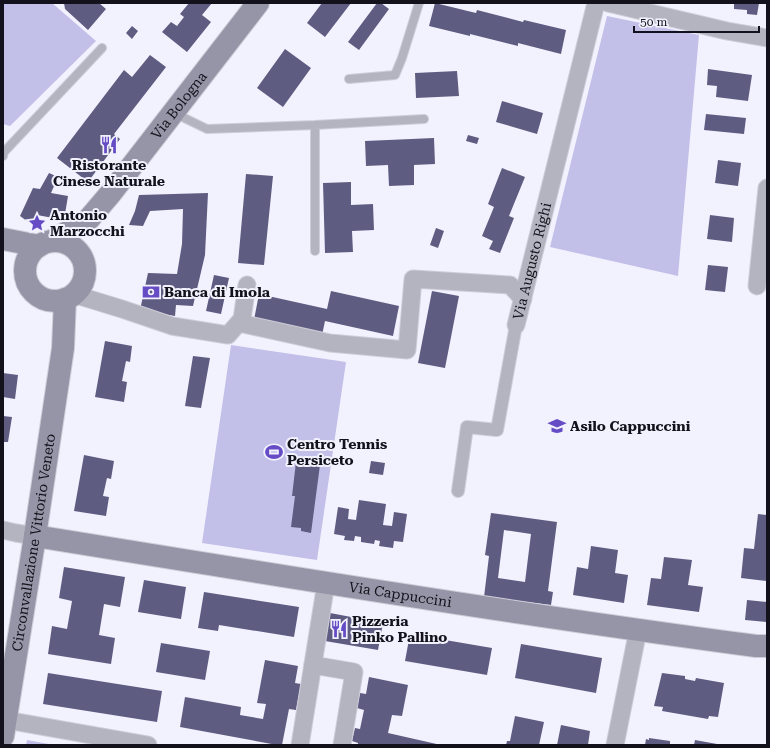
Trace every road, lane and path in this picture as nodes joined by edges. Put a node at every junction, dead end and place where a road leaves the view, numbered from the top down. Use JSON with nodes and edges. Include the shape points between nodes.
{"nodes":[{"id":1,"x":258,"y":3,"type":"edge"},
{"id":2,"x":419,"y":3,"type":"edge"},
{"id":3,"x":596,"y":3,"type":"edge"},
{"id":4,"x":608,"y":3,"type":"edge"},
{"id":5,"x":767,"y":38,"type":"edge"},
{"id":6,"x":102,"y":48,"type":"dead end"},
{"id":7,"x":349,"y":80,"type":"dead end"},
{"id":8,"x":173,"y":113,"type":"junction"},
{"id":9,"x":424,"y":119,"type":"dead end"},
{"id":10,"x":315,"y":125,"type":"junction"},
{"id":11,"x":3,"y":154,"type":"edge"},
{"id":12,"x":767,"y":188,"type":"edge"},
{"id":13,"x":100,"y":206,"type":"junction"},
{"id":14,"x":3,"y":239,"type":"edge"},
{"id":15,"x":46,"y":243,"type":"junction"},
{"id":16,"x":3,"y":251,"type":"edge"},
{"id":17,"x":314,"y":251,"type":"dead end"},
{"id":18,"x":78,"y":252,"type":"junction"},
{"id":19,"x":25,"y":267,"type":"junction"},
{"id":20,"x":247,"y":285,"type":"dead end"},
{"id":21,"x":757,"y":286,"type":"dead end"},
{"id":22,"x":61,"y":298,"type":"junction"},
{"id":23,"x":523,"y":299,"type":"junction"},
{"id":24,"x":239,"y":323,"type":"junction"},
{"id":25,"x":516,"y":325,"type":"joint"},
{"id":26,"x":458,"y":491,"type":"dead end"},
{"id":27,"x":3,"y":530,"type":"edge"},
{"id":28,"x":36,"y":536,"type":"junction"},
{"id":29,"x":326,"y":583,"type":"junction"},
{"id":30,"x":638,"y":630,"type":"junction"},
{"id":31,"x":767,"y":646,"type":"edge"},
{"id":32,"x":313,"y":664,"type":"junction"},
{"id":33,"x":4,"y":728,"type":"edge"},
{"id":34,"x":148,"y":745,"type":"edge"},
{"id":35,"x":300,"y":745,"type":"edge"},
{"id":36,"x":342,"y":745,"type":"edge"},
{"id":37,"x":616,"y":745,"type":"edge"}],
"edges":[{"from":1,"to":8,"type":"main road","name":"Via Bologna"},
{"from":2,"to":7,"type":"lane","via":[[396,75]]},
{"from":3,"to":23,"type":"street","name":"Via Augusto Righi"},
{"from":4,"to":5,"type":"street"},
{"from":6,"to":11,"type":"lane"},
{"from":8,"to":10,"type":"lane","via":[[207,129]]},
{"from":8,"to":13,"type":"main road","name":"Via Bologna"},
{"from":9,"to":10,"type":"lane"},
{"from":10,"to":17,"type":"lane"},
{"from":12,"to":21,"type":"street"},
{"from":13,"to":15,"type":"main road","name":"Via Bologna","via":[[88,220]]},
{"from":13,"to":18,"type":"main road","name":"Via Bologna"},
{"from":14,"to":15,"type":"main road"},
{"from":15,"to":18,"type":"main road","via":[[62,242]]},
{"from":15,"to":19,"type":"main road","via":[[34,249]]},
{"from":16,"to":19,"type":"main road"},
{"from":18,"to":22,"type":"main road","via":[[84,269],[84,279],[80,287]]},
{"from":19,"to":22,"type":"main road","via":[[29,287],[36,294]]},
{"from":20,"to":24,"type":"street","via":[[242,319]]},
{"from":22,"to":24,"type":"street","via":[[122,309],[172,326],[228,335]]},
{"from":22,"to":28,"type":"main road","name":"Circonvallazione Vittorio Veneto","via":[[63,348]]},
{"from":23,"to":24,"type":"street","via":[[510,285],[414,279],[407,350],[330,343]]},
{"from":23,"to":25,"type":"street","name":"Via Augusto Righi"},
{"from":25,"to":26,"type":"street","name":"Via Augusto Righi","via":[[497,430],[467,427]]},
{"from":27,"to":28,"type":"street"},
{"from":28,"to":29,"type":"main road","name":"Via Cappuccini"},
{"from":28,"to":33,"type":"main road","name":"Circonvallazione Vittorio Veneto"},
{"from":29,"to":30,"type":"main road","name":"Via Cappuccini"},
{"from":29,"to":32,"type":"street"},
{"from":30,"to":31,"type":"main road","name":"Via Cappuccini"},
{"from":30,"to":37,"type":"street"},
{"from":32,"to":35,"type":"street"},
{"from":32,"to":36,"type":"street","via":[[354,672]]},
{"from":33,"to":34,"type":"street"}]}
